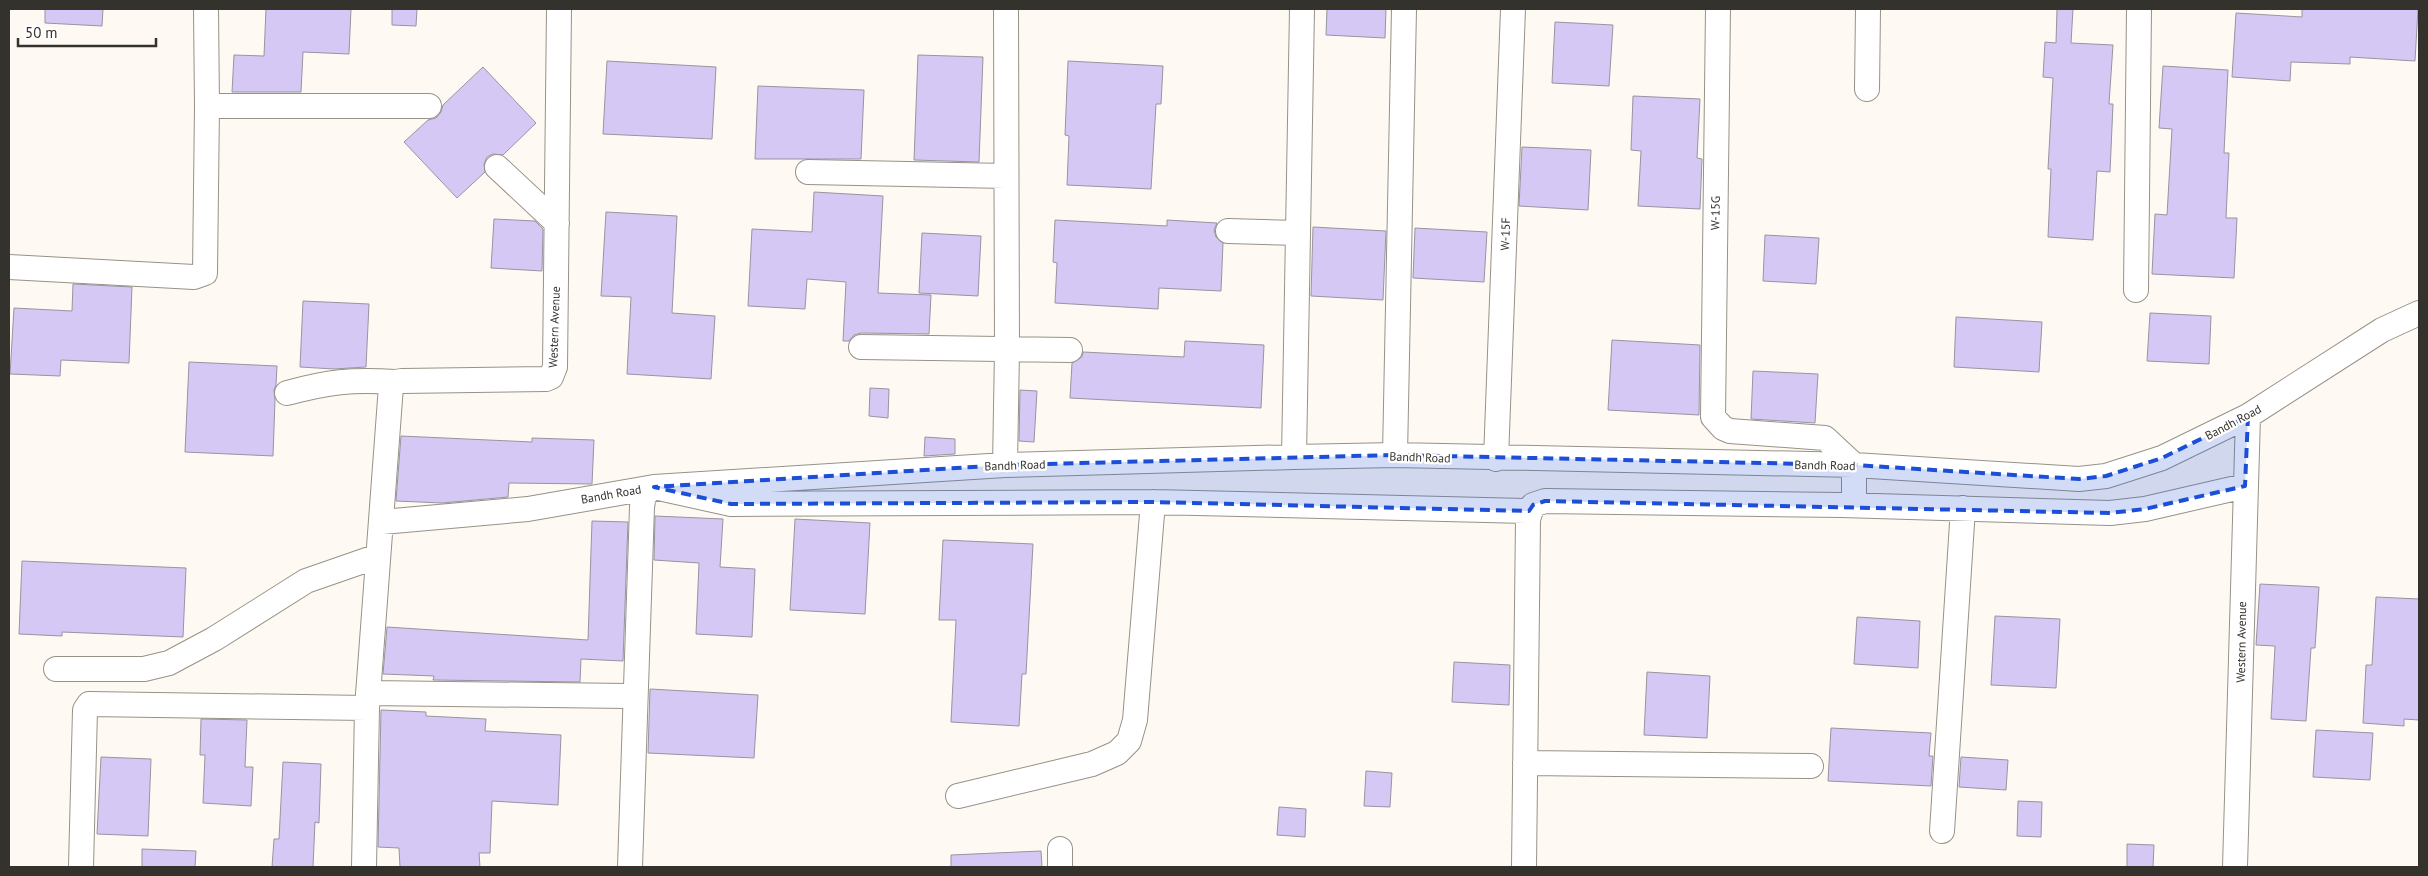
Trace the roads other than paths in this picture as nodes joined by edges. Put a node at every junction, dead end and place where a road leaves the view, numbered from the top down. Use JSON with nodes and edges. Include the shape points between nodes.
{"nodes":[{"id":1,"x":206,"y":9,"type":"edge"},
{"id":2,"x":559,"y":9,"type":"edge"},
{"id":3,"x":1006,"y":9,"type":"edge"},
{"id":4,"x":1302,"y":9,"type":"edge"},
{"id":5,"x":1404,"y":9,"type":"edge"},
{"id":6,"x":1514,"y":9,"type":"edge"},
{"id":7,"x":1718,"y":9,"type":"edge"},
{"id":8,"x":1868,"y":9,"type":"edge"},
{"id":9,"x":2140,"y":9,"type":"edge"},
{"id":10,"x":1868,"y":89,"type":"dead end"},
{"id":11,"x":207,"y":106,"type":"junction"},
{"id":12,"x":429,"y":106,"type":"dead end"},
{"id":13,"x":497,"y":167,"type":"dead end"},
{"id":14,"x":808,"y":172,"type":"dead end"},
{"id":15,"x":1006,"y":176,"type":"junction"},
{"id":16,"x":557,"y":223,"type":"junction"},
{"id":17,"x":1228,"y":231,"type":"dead end"},
{"id":18,"x":1298,"y":233,"type":"junction"},
{"id":19,"x":9,"y":267,"type":"edge"},
{"id":20,"x":2136,"y":290,"type":"dead end"},
{"id":21,"x":2419,"y":313,"type":"edge"},
{"id":22,"x":861,"y":347,"type":"dead end"},
{"id":23,"x":1007,"y":350,"type":"junction"},
{"id":24,"x":1070,"y":350,"type":"dead end"},
{"id":25,"x":395,"y":382,"type":"junction"},
{"id":26,"x":287,"y":393,"type":"dead end"},
{"id":27,"x":2248,"y":416,"type":"junction"},
{"id":28,"x":1395,"y":455,"type":"junction"},
{"id":29,"x":1294,"y":457,"type":"junction"},
{"id":30,"x":1496,"y":459,"type":"junction"},
{"id":31,"x":1005,"y":464,"type":"junction"},
{"id":32,"x":1854,"y":466,"type":"junction"},
{"id":33,"x":2245,"y":486,"type":"junction"},
{"id":34,"x":654,"y":487,"type":"junction"},
{"id":35,"x":1153,"y":502,"type":"junction"},
{"id":36,"x":1854,"y":505,"type":"junction"},
{"id":37,"x":1964,"y":508,"type":"junction"},
{"id":38,"x":1529,"y":511,"type":"junction"},
{"id":39,"x":382,"y":522,"type":"junction"},
{"id":40,"x":378,"y":556,"type":"junction"},
{"id":41,"x":56,"y":669,"type":"dead end"},
{"id":42,"x":635,"y":693,"type":"junction"},
{"id":43,"x":368,"y":701,"type":"junction"},
{"id":44,"x":1525,"y":763,"type":"junction"},
{"id":45,"x":1811,"y":766,"type":"dead end"},
{"id":46,"x":958,"y":796,"type":"dead end"},
{"id":47,"x":1942,"y":830,"type":"dead end"},
{"id":48,"x":81,"y":867,"type":"edge"},
{"id":49,"x":364,"y":867,"type":"edge"},
{"id":50,"x":630,"y":867,"type":"edge"},
{"id":51,"x":1524,"y":867,"type":"edge"},
{"id":52,"x":2235,"y":867,"type":"edge"}],
"edges":[{"from":1,"to":11,"type":"street"},
{"from":2,"to":16,"type":"street","name":"Western Avenue"},
{"from":3,"to":15,"type":"street"},
{"from":4,"to":18,"type":"street"},
{"from":5,"to":28,"type":"street"},
{"from":6,"to":30,"type":"street","name":"W-15F"},
{"from":7,"to":32,"type":"street","name":"W-15G","via":[[1713,417],[1730,431],[1825,438]]},
{"from":8,"to":10,"type":"street"},
{"from":9,"to":20,"type":"street"},
{"from":11,"to":12,"type":"street"},
{"from":11,"to":19,"type":"street","via":[[206,267],[201,276]]},
{"from":13,"to":16,"type":"street"},
{"from":14,"to":15,"type":"street"},
{"from":15,"to":23,"type":"street"},
{"from":16,"to":25,"type":"street","name":"Western Avenue","via":[[555,367],[551,377]]},
{"from":17,"to":18,"type":"street"},
{"from":18,"to":29,"type":"street"},
{"from":21,"to":27,"type":"street","name":"Bandh Road","via":[[2382,330]]},
{"from":22,"to":23,"type":"street"},
{"from":23,"to":24,"type":"street"},
{"from":23,"to":31,"type":"street"},
{"from":25,"to":26,"type":"street","via":[[329,382]]},
{"from":25,"to":39,"type":"street","via":[[390,392]]},
{"from":27,"to":32,"type":"street","name":"Bandh Road","via":[[2162,458],[2106,476],[2079,479]]},
{"from":27,"to":33,"type":"street","name":"Western Avenue"},
{"from":28,"to":29,"type":"street","name":"Bandh Road"},
{"from":28,"to":30,"type":"street","name":"Bandh Road"},
{"from":29,"to":31,"type":"street","name":"Bandh Road"},
{"from":30,"to":32,"type":"street","name":"Bandh Road"},
{"from":31,"to":34,"type":"street","name":"Bandh Road"},
{"from":32,"to":36,"type":"street"},
{"from":33,"to":37,"type":"street","via":[[2145,509],[2110,513]]},
{"from":33,"to":52,"type":"street","name":"Western Avenue"},
{"from":34,"to":35,"type":"street","via":[[731,504]]},
{"from":34,"to":39,"type":"street","name":"Bandh Road","via":[[528,508]]},
{"from":34,"to":42,"type":"street","via":[[644,495],[642,507]]},
{"from":35,"to":38,"type":"street"},
{"from":35,"to":46,"type":"street","via":[[1135,720],[1129,741],[1117,753],[1092,764]]},
{"from":36,"to":37,"type":"street"},
{"from":36,"to":38,"type":"street","via":[[1545,501],[1532,505]]},
{"from":37,"to":47,"type":"street"},
{"from":38,"to":44,"type":"street"},
{"from":39,"to":40,"type":"street"},
{"from":40,"to":41,"type":"street","via":[[306,581],[214,639],[169,663],[144,669]]},
{"from":40,"to":43,"type":"street"},
{"from":42,"to":43,"type":"street","via":[[628,696]]},
{"from":42,"to":50,"type":"street"},
{"from":43,"to":48,"type":"street","via":[[89,704],[85,710]]},
{"from":43,"to":49,"type":"street"},
{"from":44,"to":45,"type":"street"},
{"from":44,"to":51,"type":"street"}]}
